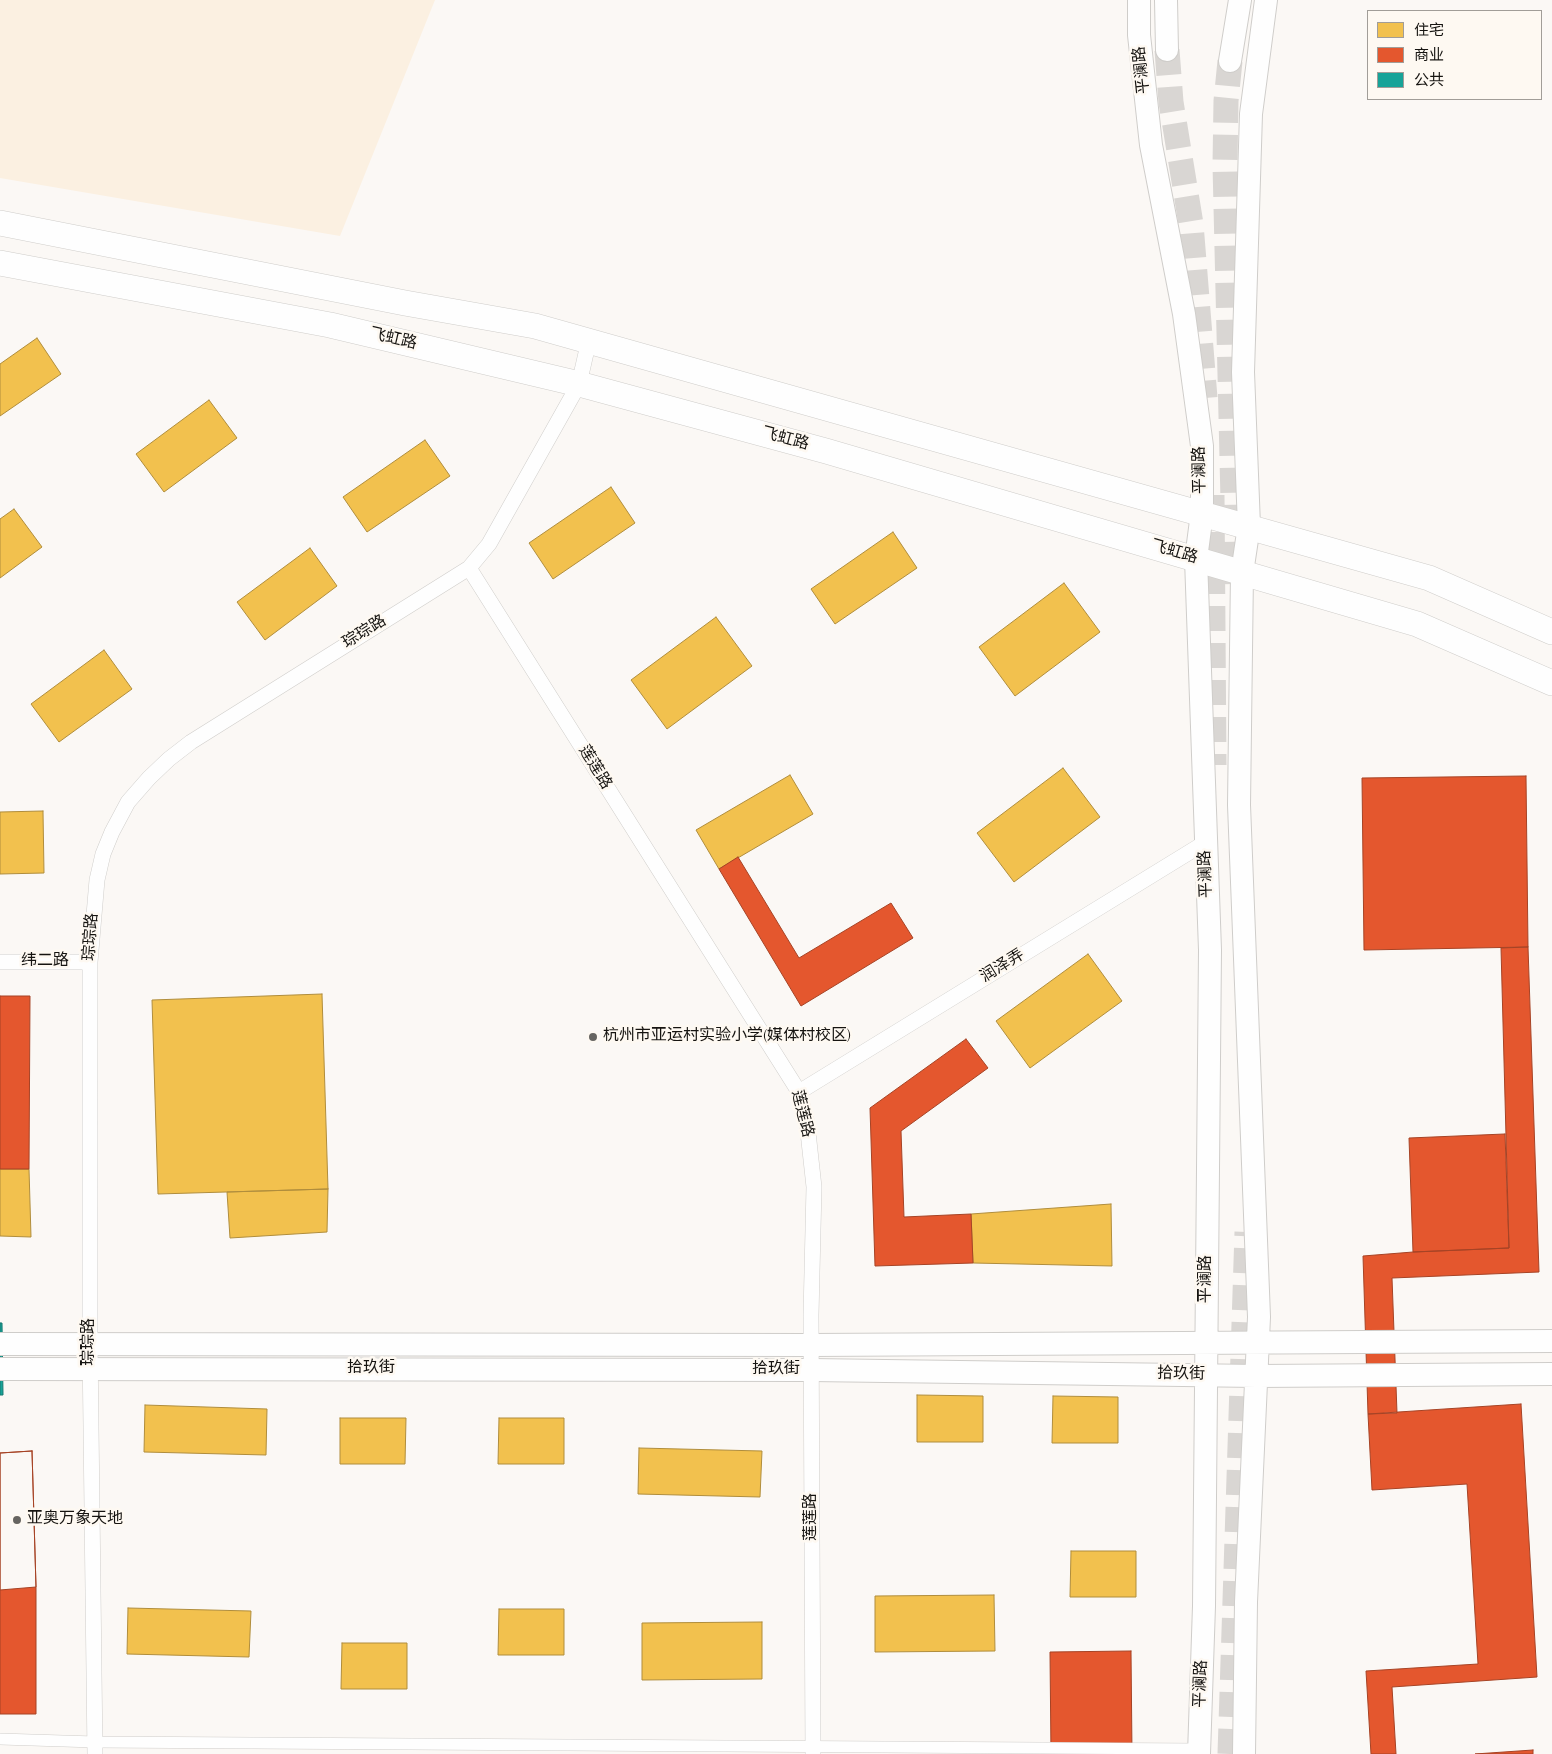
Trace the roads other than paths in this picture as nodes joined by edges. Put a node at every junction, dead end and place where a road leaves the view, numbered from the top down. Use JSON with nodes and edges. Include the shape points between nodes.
{"nodes":[{"id":1,"x":1139,"y":0,"type":"edge"},
{"id":2,"x":1166,"y":0,"type":"edge"},
{"id":3,"x":1240,"y":0,"type":"edge"},
{"id":4,"x":1266,"y":0,"type":"edge"},
{"id":5,"x":1167,"y":50,"type":"tunnel mouth"},
{"id":6,"x":1230,"y":61,"type":"tunnel mouth"},
{"id":7,"x":0,"y":224,"type":"edge"},
{"id":8,"x":0,"y":263,"type":"edge"},
{"id":9,"x":588,"y":340,"type":"junction"},
{"id":10,"x":580,"y":384,"type":"junction"},
{"id":11,"x":1202,"y":513,"type":"junction"},
{"id":12,"x":1248,"y":526,"type":"junction"},
{"id":13,"x":1196,"y":559,"type":"junction"},
{"id":14,"x":469,"y":568,"type":"junction"},
{"id":15,"x":1242,"y":573,"type":"junction"},
{"id":16,"x":1552,"y":632,"type":"edge"},
{"id":17,"x":1552,"y":683,"type":"edge"},
{"id":18,"x":1206,"y":842,"type":"junction"},
{"id":19,"x":0,"y":962,"type":"edge"},
{"id":20,"x":90,"y":962,"type":"junction"},
{"id":21,"x":799,"y":1092,"type":"junction"},
{"id":22,"x":1552,"y":1341,"type":"edge"},
{"id":23,"x":1258,"y":1342,"type":"junction"},
{"id":24,"x":1207,"y":1343,"type":"junction"},
{"id":25,"x":0,"y":1344,"type":"edge"},
{"id":26,"x":90,"y":1345,"type":"junction"},
{"id":27,"x":811,"y":1345,"type":"junction"},
{"id":28,"x":90,"y":1369,"type":"junction"},
{"id":29,"x":0,"y":1370,"type":"edge"},
{"id":30,"x":811,"y":1370,"type":"junction"},
{"id":31,"x":1552,"y":1374,"type":"edge"},
{"id":32,"x":1207,"y":1375,"type":"junction"},
{"id":33,"x":1256,"y":1376,"type":"junction"},
{"id":34,"x":0,"y":1740,"type":"edge"},
{"id":35,"x":95,"y":1748,"type":"edge"},
{"id":36,"x":813,"y":1751,"type":"edge"},
{"id":37,"x":1199,"y":1752,"type":"edge"},
{"id":38,"x":1244,"y":1754,"type":"edge"}],
"edges":[{"from":1,"to":11,"type":"main road","name":"平澜路","via":[[1139,35],[1150,145],[1184,314],[1202,446]]},
{"from":2,"to":5,"type":"main road"},
{"from":3,"to":6,"type":"main road"},
{"from":4,"to":12,"type":"main road","via":[[1251,114],[1243,372]]},
{"from":7,"to":9,"type":"main road","via":[[535,326]]},
{"from":8,"to":10,"type":"main road","name":"飞虹路","via":[[330,325]]},
{"from":9,"to":10,"type":"street","name":"琮琮路"},
{"from":9,"to":11,"type":"main road"},
{"from":10,"to":13,"type":"main road","name":"飞虹路","via":[[826,451]]},
{"from":10,"to":14,"type":"street","name":"琮琮路","via":[[489,544]]},
{"from":11,"to":12,"type":"main road"},
{"from":11,"to":13,"type":"main road","name":"平澜路"},
{"from":12,"to":15,"type":"main road"},
{"from":12,"to":16,"type":"main road","via":[[1428,578]]},
{"from":13,"to":15,"type":"main road","name":"飞虹路"},
{"from":13,"to":18,"type":"main road","name":"平澜路"},
{"from":14,"to":20,"type":"street","name":"琮琮路","via":[[192,742],[149,778],[128,802],[103,854],[97,880]]},
{"from":14,"to":21,"type":"street","name":"莲莲路"},
{"from":15,"to":17,"type":"main road","name":"飞虹路","via":[[1417,624]]},
{"from":15,"to":23,"type":"main road","via":[[1240,805]]},
{"from":18,"to":21,"type":"street","name":"润泽弄"},
{"from":18,"to":24,"type":"main road","name":"平澜路","via":[[1210,950]]},
{"from":19,"to":20,"type":"street","name":"纬二路"},
{"from":20,"to":26,"type":"street","name":"琮琮路"},
{"from":21,"to":27,"type":"street","name":"莲莲路","via":[[814,1187]]},
{"from":22,"to":23,"type":"main road","name":"拾玖街"},
{"from":23,"to":24,"type":"main road","name":"拾玖街"},
{"from":23,"to":33,"type":"main road"},
{"from":24,"to":27,"type":"main road","name":"拾玖街"},
{"from":24,"to":32,"type":"main road","name":"平澜路"},
{"from":25,"to":26,"type":"main road","name":"拾玖街"},
{"from":26,"to":27,"type":"main road","name":"拾玖街"},
{"from":26,"to":28,"type":"street","name":"琮琮路"},
{"from":27,"to":30,"type":"street","name":"莲莲路"},
{"from":28,"to":29,"type":"main road","name":"拾玖街"},
{"from":28,"to":30,"type":"main road","name":"拾玖街"},
{"from":28,"to":35,"type":"street","name":"琮琮路"},
{"from":30,"to":32,"type":"main road","name":"拾玖街"},
{"from":30,"to":36,"type":"street","name":"莲莲路"},
{"from":31,"to":33,"type":"main road","name":"拾玖街"},
{"from":32,"to":33,"type":"main road","name":"拾玖街"},
{"from":32,"to":37,"type":"main road","name":"平澜路"},
{"from":33,"to":38,"type":"main road","via":[[1246,1602]]},
{"from":34,"to":35,"type":"street"},
{"from":35,"to":36,"type":"street"},
{"from":36,"to":37,"type":"street"}]}
